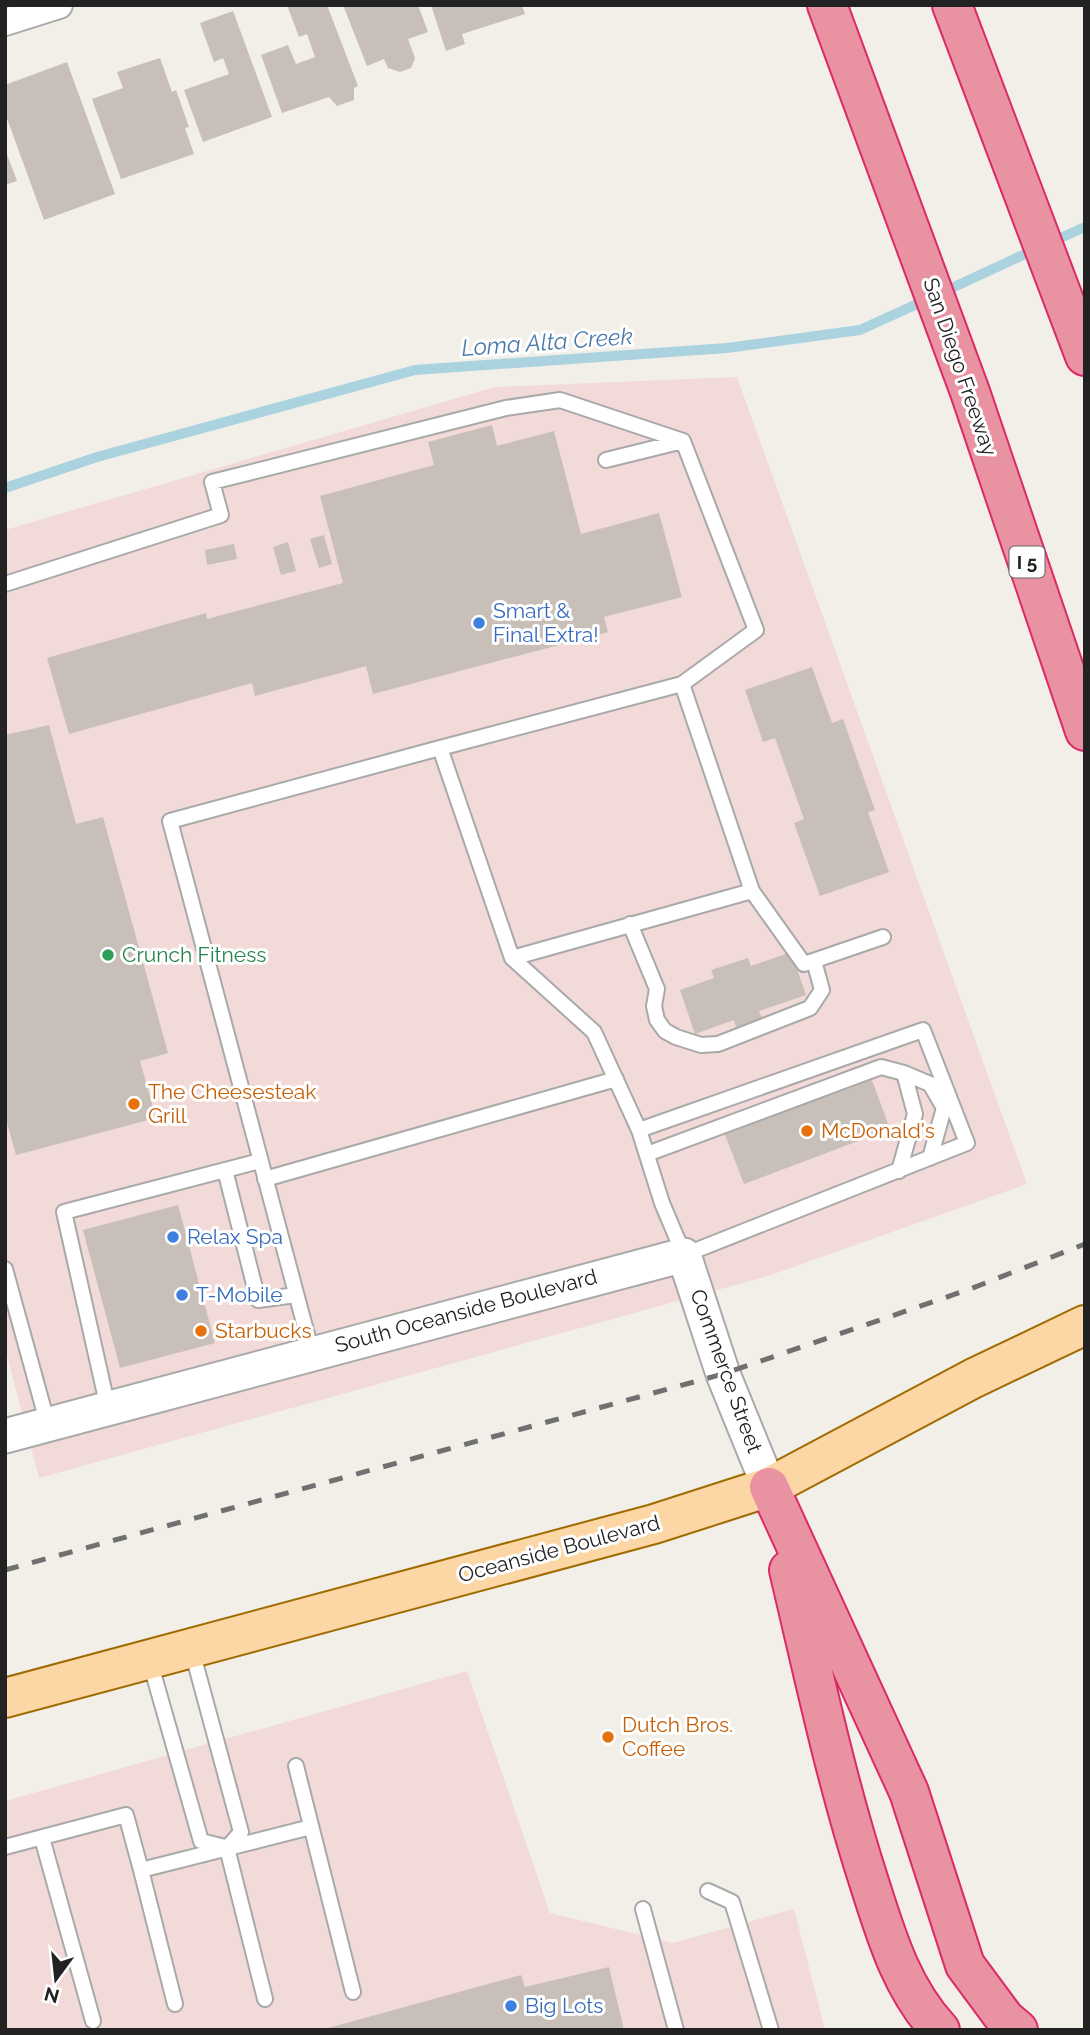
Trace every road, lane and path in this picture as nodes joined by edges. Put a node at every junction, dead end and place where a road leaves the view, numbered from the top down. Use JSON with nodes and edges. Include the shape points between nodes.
{"nodes":[{"id":1,"x":59,"y":5,"type":"edge"},
{"id":2,"x":827,"y":5,"type":"edge"},
{"id":3,"x":953,"y":5,"type":"edge"},
{"id":4,"x":5,"y":22,"type":"edge"},
{"id":5,"x":1085,"y":356,"type":"edge"},
{"id":6,"x":683,"y":441,"type":"junction"},
{"id":7,"x":606,"y":460,"type":"dead end"},
{"id":8,"x":5,"y":584,"type":"edge"},
{"id":9,"x":682,"y":684,"type":"junction"},
{"id":10,"x":1085,"y":731,"type":"edge"},
{"id":11,"x":440,"y":748,"type":"junction"},
{"id":12,"x":751,"y":891,"type":"junction"},
{"id":13,"x":630,"y":924,"type":"junction"},
{"id":14,"x":883,"y":937,"type":"dead end"},
{"id":15,"x":512,"y":958,"type":"junction"},
{"id":16,"x":814,"y":961,"type":"junction"},
{"id":17,"x":904,"y":1073,"type":"junction"},
{"id":18,"x":616,"y":1079,"type":"junction"},
{"id":19,"x":639,"y":1130,"type":"junction"},
{"id":20,"x":647,"y":1154,"type":"junction"},
{"id":21,"x":930,"y":1158,"type":"junction"},
{"id":22,"x":260,"y":1161,"type":"junction"},
{"id":23,"x":225,"y":1170,"type":"junction"},
{"id":24,"x":898,"y":1171,"type":"junction"},
{"id":25,"x":265,"y":1179,"type":"junction"},
{"id":26,"x":684,"y":1255,"type":"junction"},
{"id":27,"x":5,"y":1269,"type":"edge"},
{"id":28,"x":296,"y":1295,"type":"junction"},
{"id":29,"x":1085,"y":1325,"type":"edge"},
{"id":30,"x":312,"y":1353,"type":"junction"},
{"id":31,"x":108,"y":1409,"type":"junction"},
{"id":32,"x":48,"y":1425,"type":"junction"},
{"id":33,"x":6,"y":1433,"type":"edge"},
{"id":34,"x":769,"y":1487,"type":"junction"},
{"id":35,"x":191,"y":1649,"type":"junction"},
{"id":36,"x":150,"y":1660,"type":"junction"},
{"id":37,"x":5,"y":1699,"type":"edge"},
{"id":38,"x":296,"y":1766,"type":"dead end"},
{"id":39,"x":312,"y":1827,"type":"junction"},
{"id":40,"x":42,"y":1838,"type":"junction"},
{"id":41,"x":5,"y":1847,"type":"edge"},
{"id":42,"x":227,"y":1847,"type":"junction"},
{"id":43,"x":141,"y":1870,"type":"junction"},
{"id":44,"x":708,"y":1891,"type":"dead end"},
{"id":45,"x":643,"y":1909,"type":"dead end"},
{"id":46,"x":353,"y":1992,"type":"dead end"},
{"id":47,"x":265,"y":1999,"type":"dead end"},
{"id":48,"x":175,"y":2004,"type":"dead end"},
{"id":49,"x":93,"y":2021,"type":"dead end"},
{"id":50,"x":676,"y":2030,"type":"edge"},
{"id":51,"x":771,"y":2030,"type":"edge"},
{"id":52,"x":940,"y":2030,"type":"edge"},
{"id":53,"x":1018,"y":2030,"type":"edge"}],
"edges":[{"from":1,"to":4,"type":"street"},
{"from":2,"to":10,"type":"highway","name":"San Diego Freeway","number":"I 5","via":[[970,392]]},
{"from":3,"to":5,"type":"highway"},
{"from":6,"to":7,"type":"lane"},
{"from":6,"to":8,"type":"lane","via":[[561,400],[506,408],[212,482],[221,515]]},
{"from":6,"to":9,"type":"lane","via":[[756,630]]},
{"from":9,"to":11,"type":"lane"},
{"from":9,"to":12,"type":"lane"},
{"from":11,"to":15,"type":"lane"},
{"from":11,"to":22,"type":"lane","via":[[170,821]]},
{"from":12,"to":13,"type":"lane"},
{"from":12,"to":16,"type":"lane","via":[[804,964]]},
{"from":13,"to":15,"type":"lane"},
{"from":13,"to":16,"type":"lane","via":[[657,989],[657,1020],[665,1031],[701,1045],[718,1044],[810,1008],[822,990]]},
{"from":14,"to":16,"type":"lane"},
{"from":15,"to":18,"type":"lane","via":[[594,1032]]},
{"from":17,"to":20,"type":"lane","via":[[881,1067]]},
{"from":17,"to":21,"type":"lane","via":[[930,1084],[944,1108]]},
{"from":17,"to":24,"type":"lane","via":[[915,1114]]},
{"from":18,"to":19,"type":"lane"},
{"from":18,"to":25,"type":"lane"},
{"from":19,"to":20,"type":"lane"},
{"from":19,"to":21,"type":"lane","via":[[923,1030],[967,1143]]},
{"from":20,"to":26,"type":"lane"},
{"from":21,"to":24,"type":"lane"},
{"from":22,"to":23,"type":"lane"},
{"from":22,"to":25,"type":"lane"},
{"from":23,"to":28,"type":"lane","via":[[258,1300]]},
{"from":23,"to":31,"type":"lane","via":[[64,1212]]},
{"from":24,"to":26,"type":"lane"},
{"from":25,"to":28,"type":"lane"},
{"from":26,"to":30,"type":"street","name":"South Oceanside Boulevard"},
{"from":26,"to":34,"type":"street","name":"Commerce Street","via":[[723,1374]]},
{"from":27,"to":32,"type":"lane"},
{"from":28,"to":30,"type":"lane"},
{"from":29,"to":34,"type":"main road","name":"Oceanside Boulevard"},
{"from":30,"to":31,"type":"street","name":"South Oceanside Boulevard"},
{"from":31,"to":32,"type":"street","name":"South Oceanside Boulevard"},
{"from":32,"to":33,"type":"street","name":"South Oceanside Boulevard"},
{"from":34,"to":35,"type":"main road","name":"Oceanside Boulevard","via":[[654,1524]]},
{"from":34,"to":52,"type":"highway","via":[[847,1815],[895,1962]]},
{"from":34,"to":53,"type":"highway","via":[[909,1792],[965,1965]]},
{"from":35,"to":36,"type":"main road","name":"Oceanside Boulevard"},
{"from":35,"to":42,"type":"lane","via":[[241,1832]]},
{"from":36,"to":37,"type":"main road","name":"Oceanside Boulevard"},
{"from":36,"to":42,"type":"lane","via":[[201,1841]]},
{"from":38,"to":39,"type":"lane"},
{"from":39,"to":42,"type":"lane"},
{"from":39,"to":46,"type":"lane"},
{"from":40,"to":41,"type":"lane"},
{"from":40,"to":43,"type":"lane","via":[[126,1815]]},
{"from":40,"to":49,"type":"lane"},
{"from":42,"to":43,"type":"lane"},
{"from":42,"to":47,"type":"lane"},
{"from":43,"to":48,"type":"lane"},
{"from":44,"to":51,"type":"lane","via":[[732,1902]]},
{"from":45,"to":50,"type":"lane"}]}
